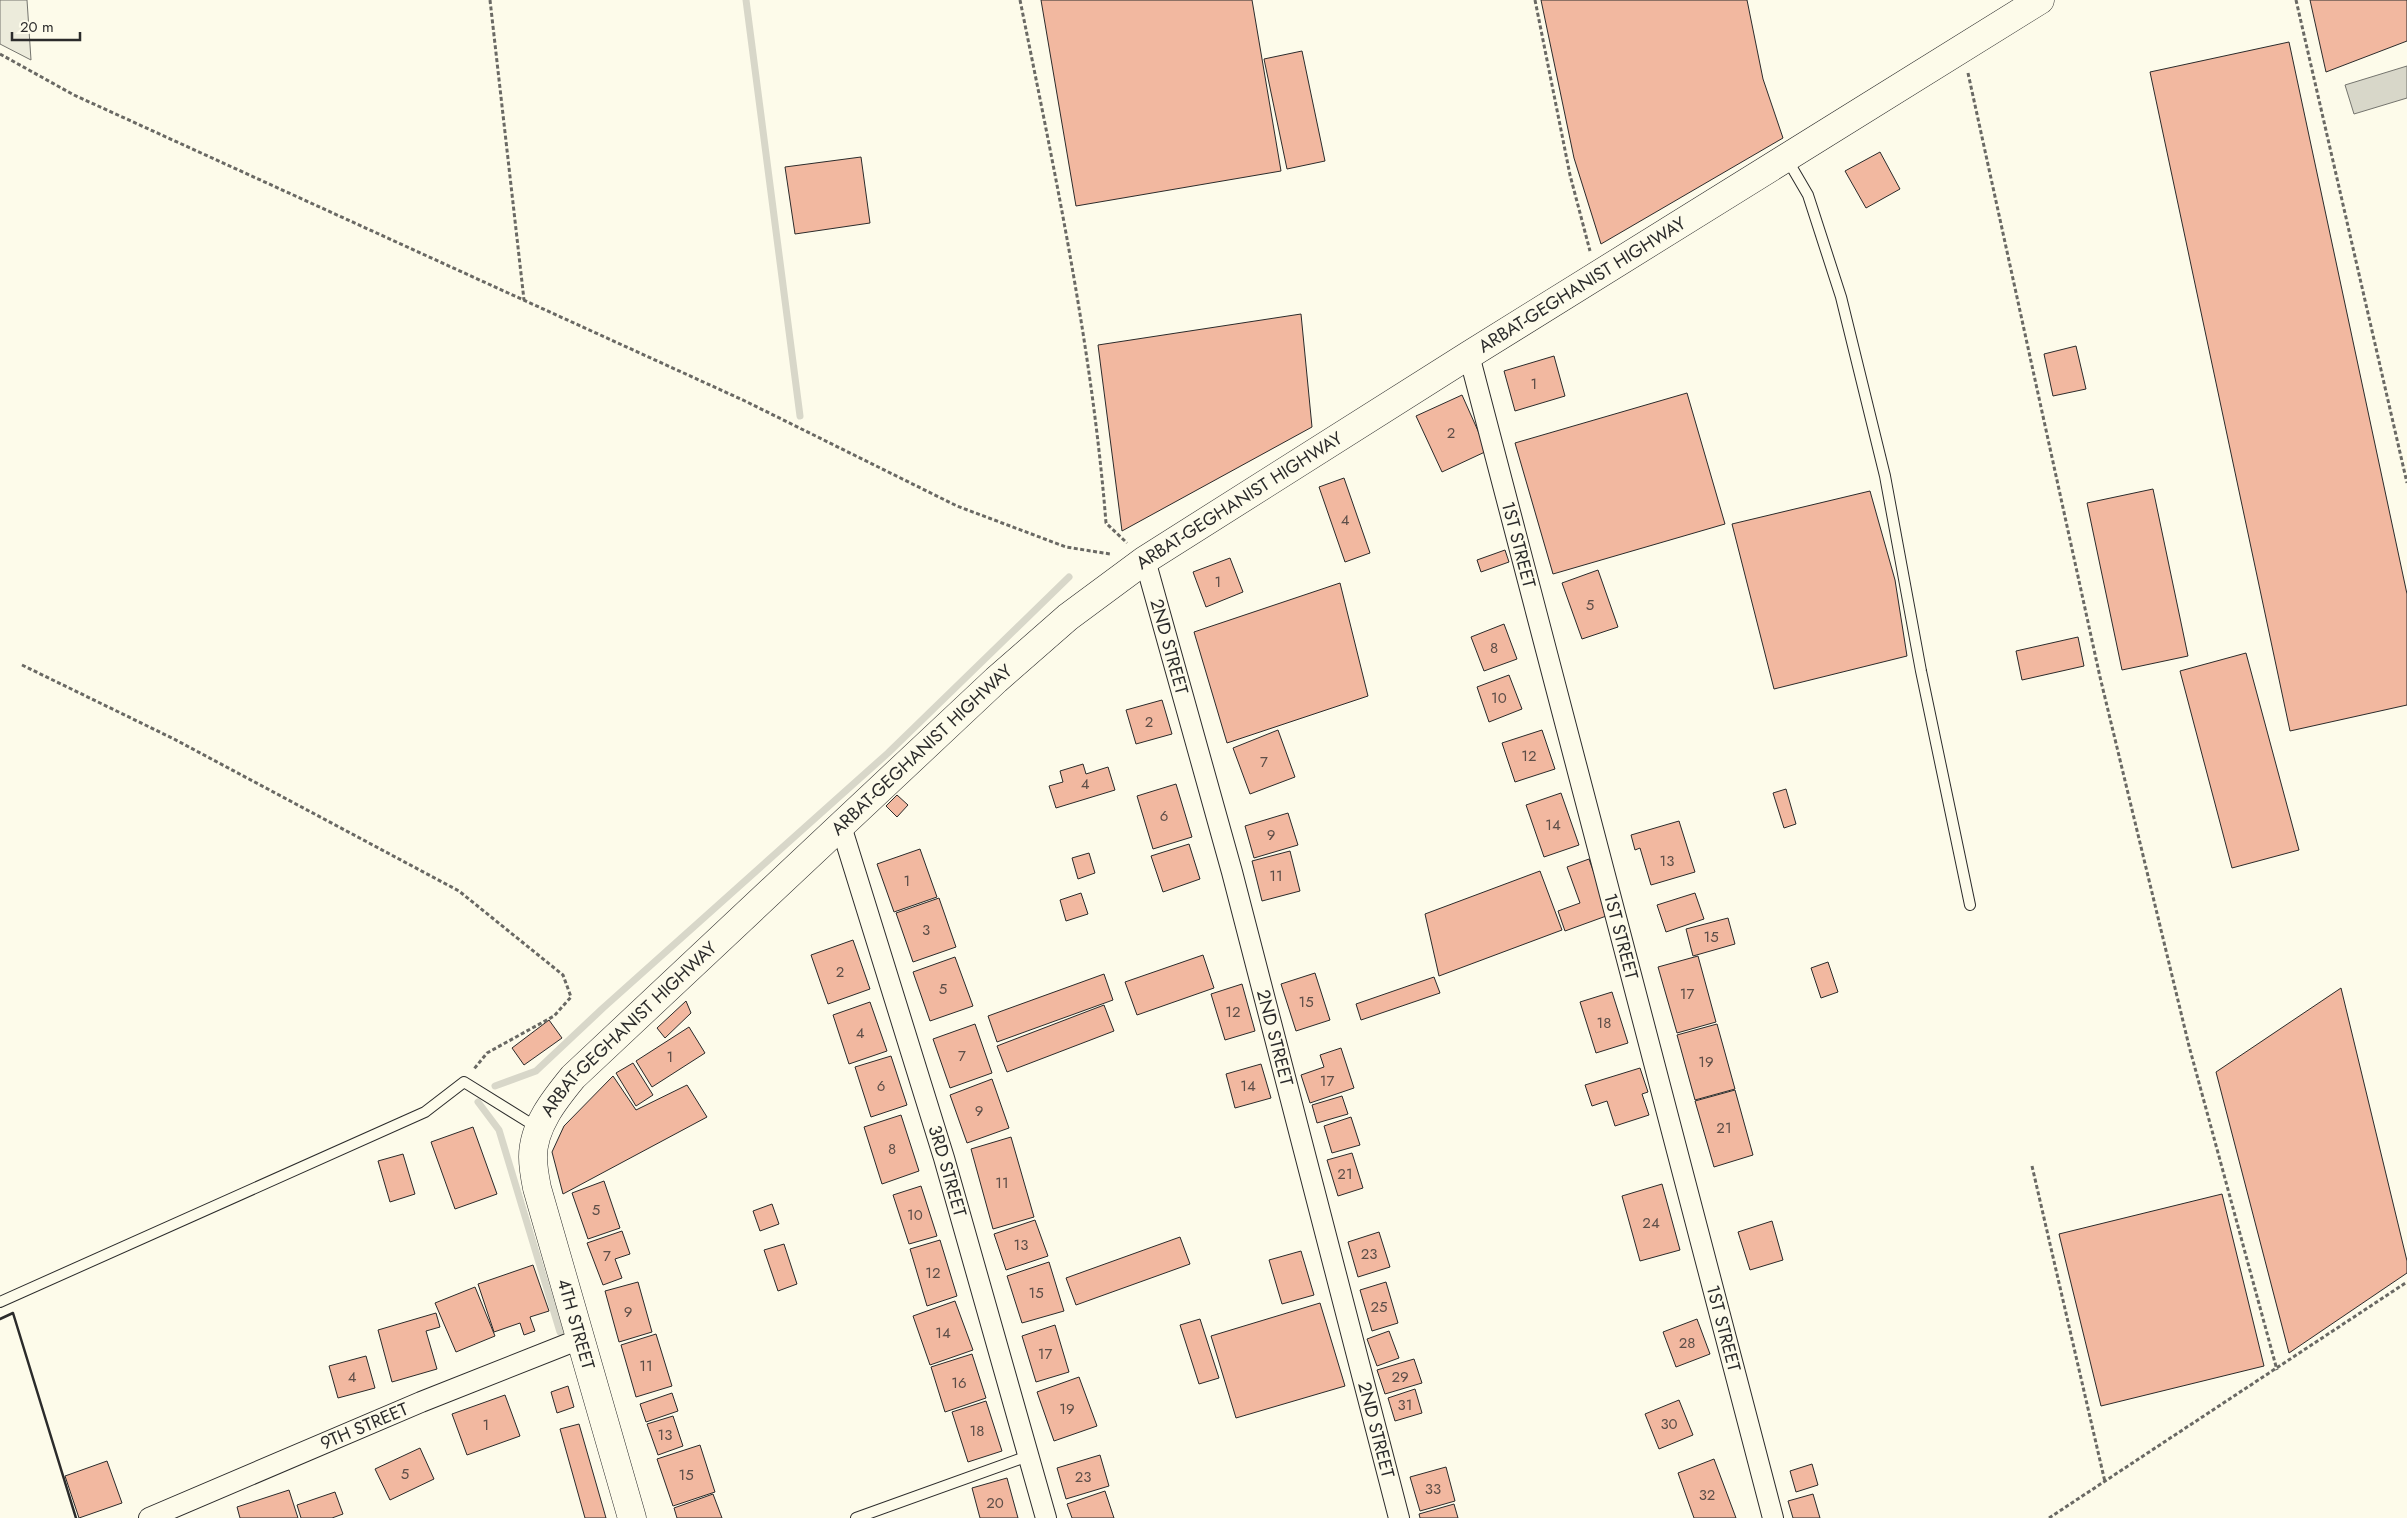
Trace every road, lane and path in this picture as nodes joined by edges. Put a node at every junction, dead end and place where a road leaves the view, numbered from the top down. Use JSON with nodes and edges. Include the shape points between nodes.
{"nodes":[{"id":1,"x":490,"y":0,"type":"edge"},
{"id":2,"x":1020,"y":0,"type":"edge"},
{"id":3,"x":1535,"y":0,"type":"edge"},
{"id":4,"x":2040,"y":0,"type":"edge"},
{"id":5,"x":2296,"y":0,"type":"edge"},
{"id":6,"x":1963,"y":48,"type":"junction"},
{"id":7,"x":0,"y":54,"type":"edge"},
{"id":8,"x":1786,"y":158,"type":"junction"},
{"id":9,"x":1597,"y":276,"type":"junction"},
{"id":10,"x":524,"y":300,"type":"junction"},
{"id":11,"x":1469,"y":355,"type":"junction"},
{"id":12,"x":2407,"y":483,"type":"edge"},
{"id":13,"x":1145,"y":560,"type":"junction"},
{"id":14,"x":22,"y":665,"type":"dead end"},
{"id":15,"x":841,"y":826,"type":"junction"},
{"id":16,"x":1970,"y":905,"type":"dead end"},
{"id":17,"x":464,"y":1082,"type":"junction"},
{"id":18,"x":539,"y":1129,"type":"junction"},
{"id":19,"x":2032,"y":1166,"type":"dead end"},
{"id":20,"x":2407,"y":1282,"type":"edge"},
{"id":21,"x":0,"y":1302,"type":"edge"},
{"id":22,"x":580,"y":1339,"type":"junction"},
{"id":23,"x":2277,"y":1370,"type":"junction"},
{"id":24,"x":1028,"y":1456,"type":"junction"},
{"id":25,"x":2105,"y":1482,"type":"junction"},
{"id":26,"x":860,"y":1517,"type":"edge"},
{"id":27,"x":149,"y":1518,"type":"edge"},
{"id":28,"x":632,"y":1518,"type":"edge"},
{"id":29,"x":1046,"y":1518,"type":"edge"},
{"id":30,"x":1399,"y":1518,"type":"edge"},
{"id":31,"x":1773,"y":1518,"type":"edge"},
{"id":32,"x":2049,"y":1518,"type":"edge"}],
"edges":[{"from":1,"to":10,"type":"path"},
{"from":2,"to":13,"type":"path","via":[[1067,235],[1101,460],[1106,523]]},
{"from":3,"to":9,"type":"path","via":[[1570,174]]},
{"from":4,"to":6,"type":"main road","name":"ARBAT-GEGHANIST HIGHWAY"},
{"from":5,"to":12,"type":"path"},
{"from":6,"to":8,"type":"main road","name":"ARBAT-GEGHANIST HIGHWAY"},
{"from":6,"to":23,"type":"path","via":[[2100,678],[2189,1046]]},
{"from":7,"to":10,"type":"path","via":[[74,95]]},
{"from":8,"to":9,"type":"main road","name":"ARBAT-GEGHANIST HIGHWAY"},
{"from":8,"to":16,"type":"lane","via":[[1808,195],[1844,306],[1885,476],[1921,671]]},
{"from":9,"to":11,"type":"main road","name":"ARBAT-GEGHANIST HIGHWAY"},
{"from":10,"to":13,"type":"path","via":[[745,401],[957,506],[1066,547]]},
{"from":11,"to":13,"type":"main road","name":"ARBAT-GEGHANIST HIGHWAY"},
{"from":11,"to":31,"type":"street","name":"1ST STREET"},
{"from":13,"to":15,"type":"main road","name":"ARBAT-GEGHANIST HIGHWAY","via":[[1060,623]]},
{"from":13,"to":30,"type":"street","name":"2ND STREET","via":[[1232,872]]},
{"from":14,"to":17,"type":"path","via":[[174,739],[459,890],[563,975],[571,997],[554,1016],[487,1053]]},
{"from":15,"to":18,"type":"main road","name":"ARBAT-GEGHANIST HIGHWAY","via":[[573,1077],[553,1101]]},
{"from":15,"to":24,"type":"street","name":"3RD STREET","via":[[944,1158]]},
{"from":17,"to":18,"type":"lane"},
{"from":17,"to":21,"type":"lane","via":[[425,1112]]},
{"from":18,"to":22,"type":"main road","name":"4TH STREET","via":[[533,1155],[537,1188]]},
{"from":19,"to":25,"type":"path"},
{"from":20,"to":23,"type":"path"},
{"from":22,"to":27,"type":"street","name":"9TH STREET","via":[[421,1402]]},
{"from":22,"to":28,"type":"main road","name":"4TH STREET"},
{"from":23,"to":25,"type":"path"},
{"from":24,"to":26,"type":"lane"},
{"from":24,"to":29,"type":"street","name":"3RD STREET"},
{"from":25,"to":32,"type":"path"}]}
